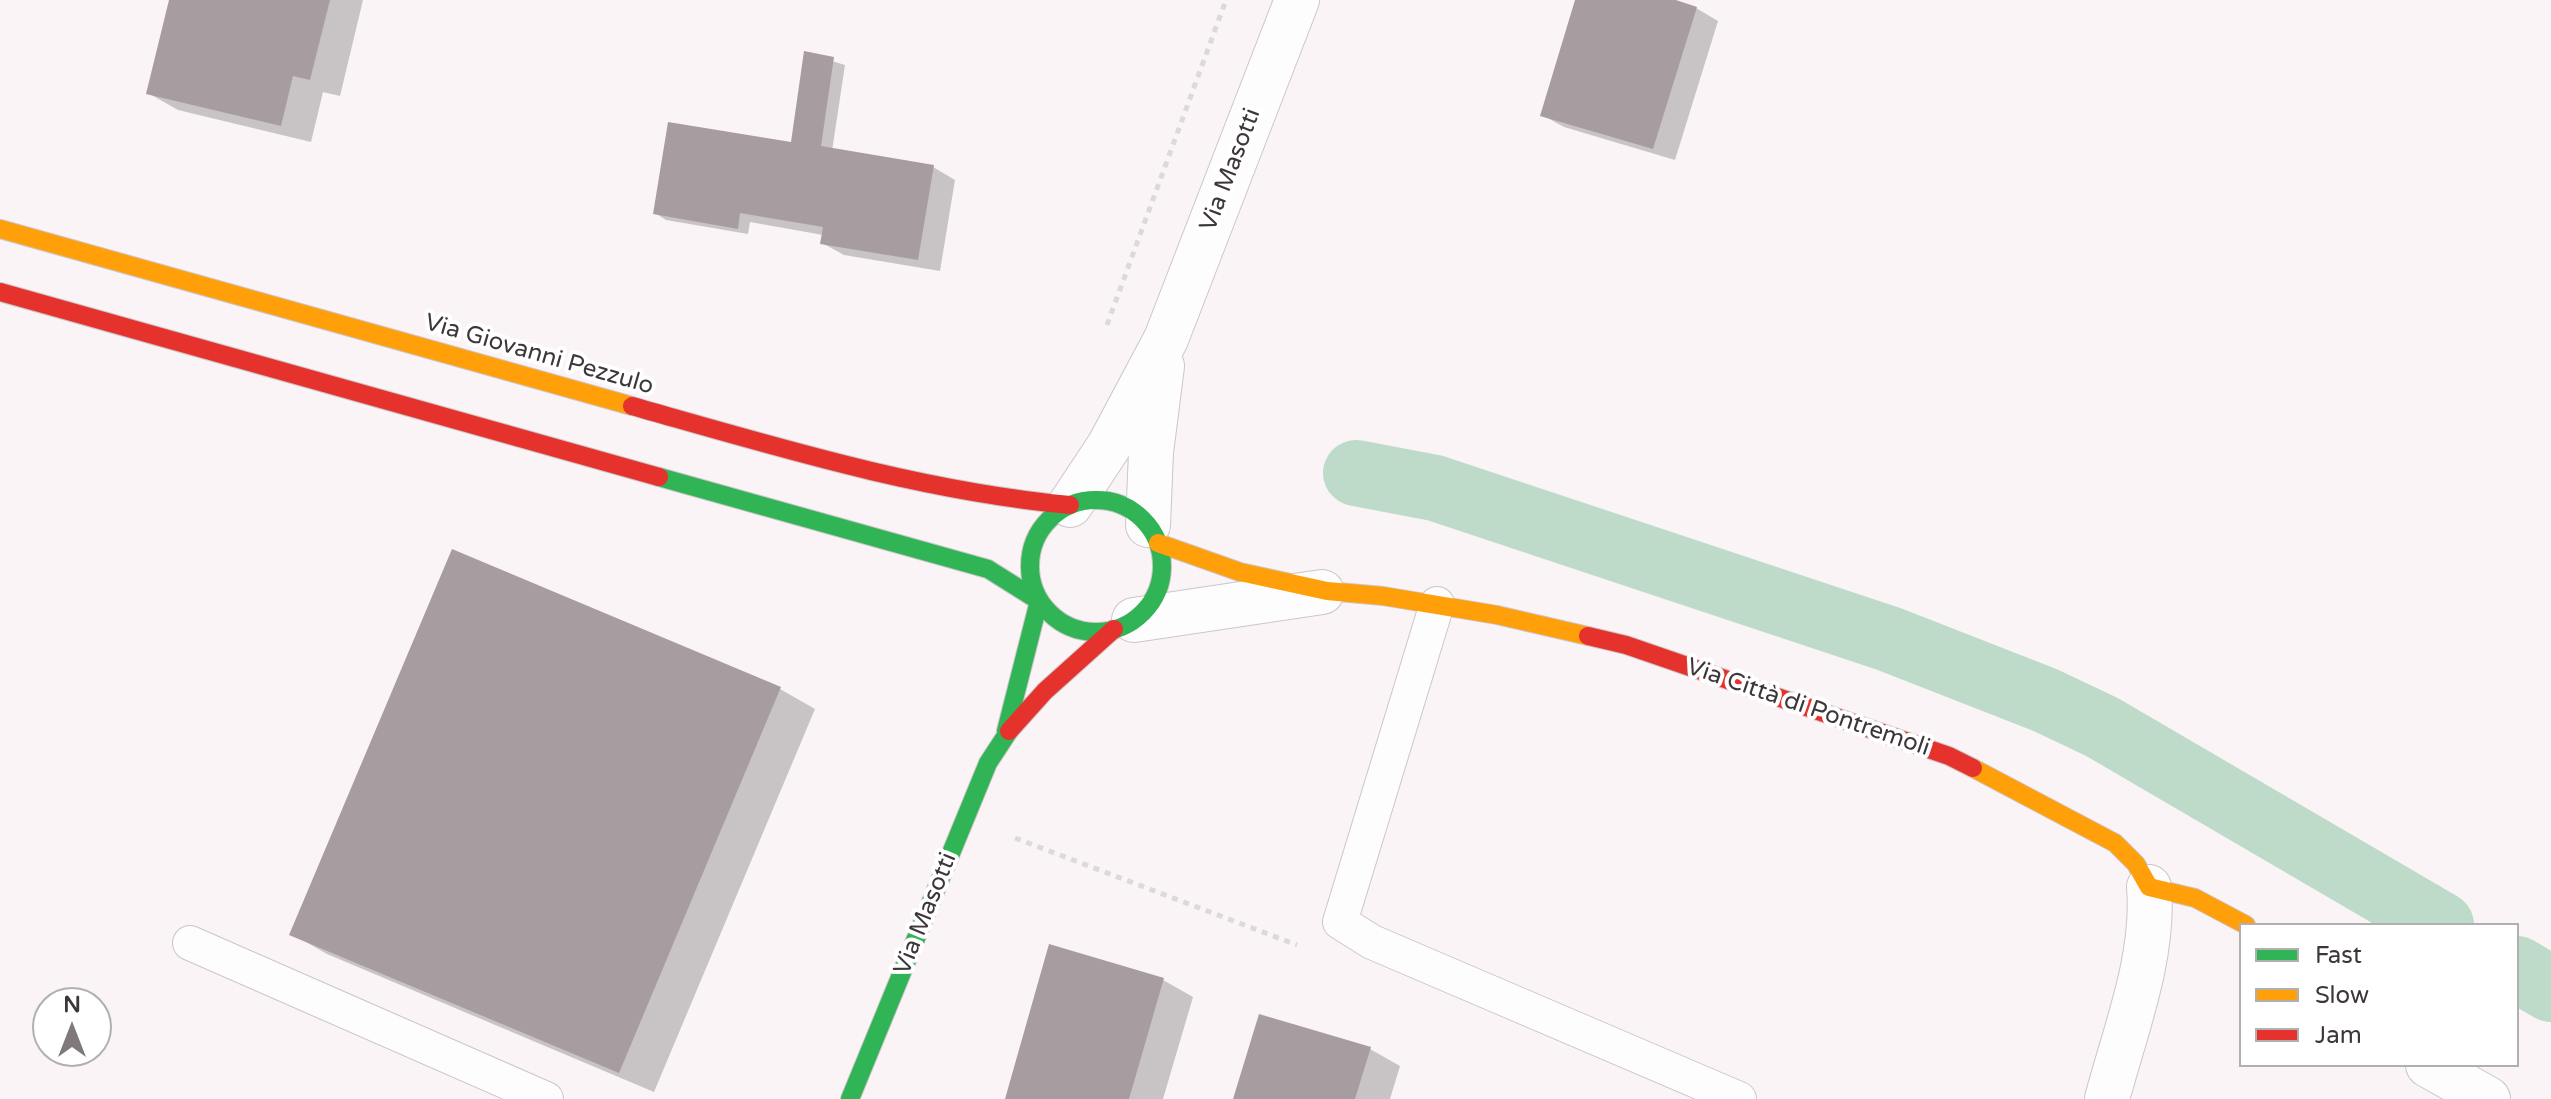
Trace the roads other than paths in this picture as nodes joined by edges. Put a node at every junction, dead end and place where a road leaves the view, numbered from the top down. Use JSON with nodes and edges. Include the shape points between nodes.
{"nodes":[{"id":1,"x":1297,"y":0,"type":"edge"},
{"id":2,"x":0,"y":229,"type":"edge"},
{"id":3,"x":0,"y":292,"type":"edge"},
{"id":4,"x":1166,"y":339,"type":"junction"},
{"id":5,"x":1070,"y":505,"type":"junction"},
{"id":6,"x":1153,"y":534,"type":"junction"},
{"id":7,"x":1327,"y":591,"type":"junction"},
{"id":8,"x":1039,"y":601,"type":"junction"},
{"id":9,"x":1437,"y":604,"type":"junction"},
{"id":10,"x":1124,"y":624,"type":"junction"},
{"id":11,"x":1006,"y":731,"type":"junction"},
{"id":12,"x":2149,"y":887,"type":"junction"},
{"id":13,"x":2242,"y":923,"type":"edge"},
{"id":14,"x":190,"y":943,"type":"dead end"},
{"id":15,"x":2408,"y":1067,"type":"edge"},
{"id":16,"x":2432,"y":1067,"type":"edge"},
{"id":17,"x":1702,"y":1092,"type":"edge"},
{"id":18,"x":546,"y":1099,"type":"edge"},
{"id":19,"x":850,"y":1099,"type":"edge"},
{"id":20,"x":1739,"y":1099,"type":"edge"},
{"id":21,"x":2107,"y":1099,"type":"edge"},
{"id":22,"x":2444,"y":1099,"type":"edge"},
{"id":23,"x":2488,"y":1099,"type":"edge"}],
"edges":[{"from":1,"to":4,"type":"street","name":"Via Masotti"},
{"from":2,"to":5,"type":"street","name":"Via Giovanni Pezzulo","via":[[870,473],[992,498]]},
{"from":3,"to":8,"type":"street","via":[[931,552],[988,569]]},
{"from":4,"to":5,"type":"street","name":"Via Masotti","via":[[1109,446]]},
{"from":4,"to":6,"type":"street","name":"Via Masotti","via":[[1151,452]]},
{"from":5,"to":6,"type":"street","name":"Via Giovanni Pezzulo","via":[[1112,502],[1132,511]]},
{"from":5,"to":8,"type":"street","via":[[1050,517],[1030,557]]},
{"from":6,"to":7,"type":"street","name":"Via Città di Pontremoli","via":[[1240,572]]},
{"from":6,"to":10,"type":"street","via":[[1162,565],[1159,586],[1150,605]]},
{"from":7,"to":9,"type":"street","name":"Via Città di Pontremoli"},
{"from":7,"to":10,"type":"street","name":"Via Città di Pontremoli"},
{"from":8,"to":10,"type":"street","via":[[1072,628],[1093,632]]},
{"from":8,"to":11,"type":"street","name":"Via Masotti"},
{"from":9,"to":12,"type":"street","name":"Via Città di Pontremoli","via":[[1626,645],[1949,756],[2115,843]]},
{"from":9,"to":17,"type":"lane","via":[[1340,922],[1372,942]]},
{"from":10,"to":11,"type":"street","name":"Via Masotti"},
{"from":11,"to":19,"type":"street","name":"Via Masotti","via":[[988,763]]},
{"from":12,"to":13,"type":"street","via":[[2195,898]]},
{"from":12,"to":21,"type":"street","via":[[2147,946]]},
{"from":14,"to":18,"type":"lane"},
{"from":15,"to":22,"type":"street"},
{"from":16,"to":23,"type":"street"},
{"from":17,"to":20,"type":"lane"}]}
